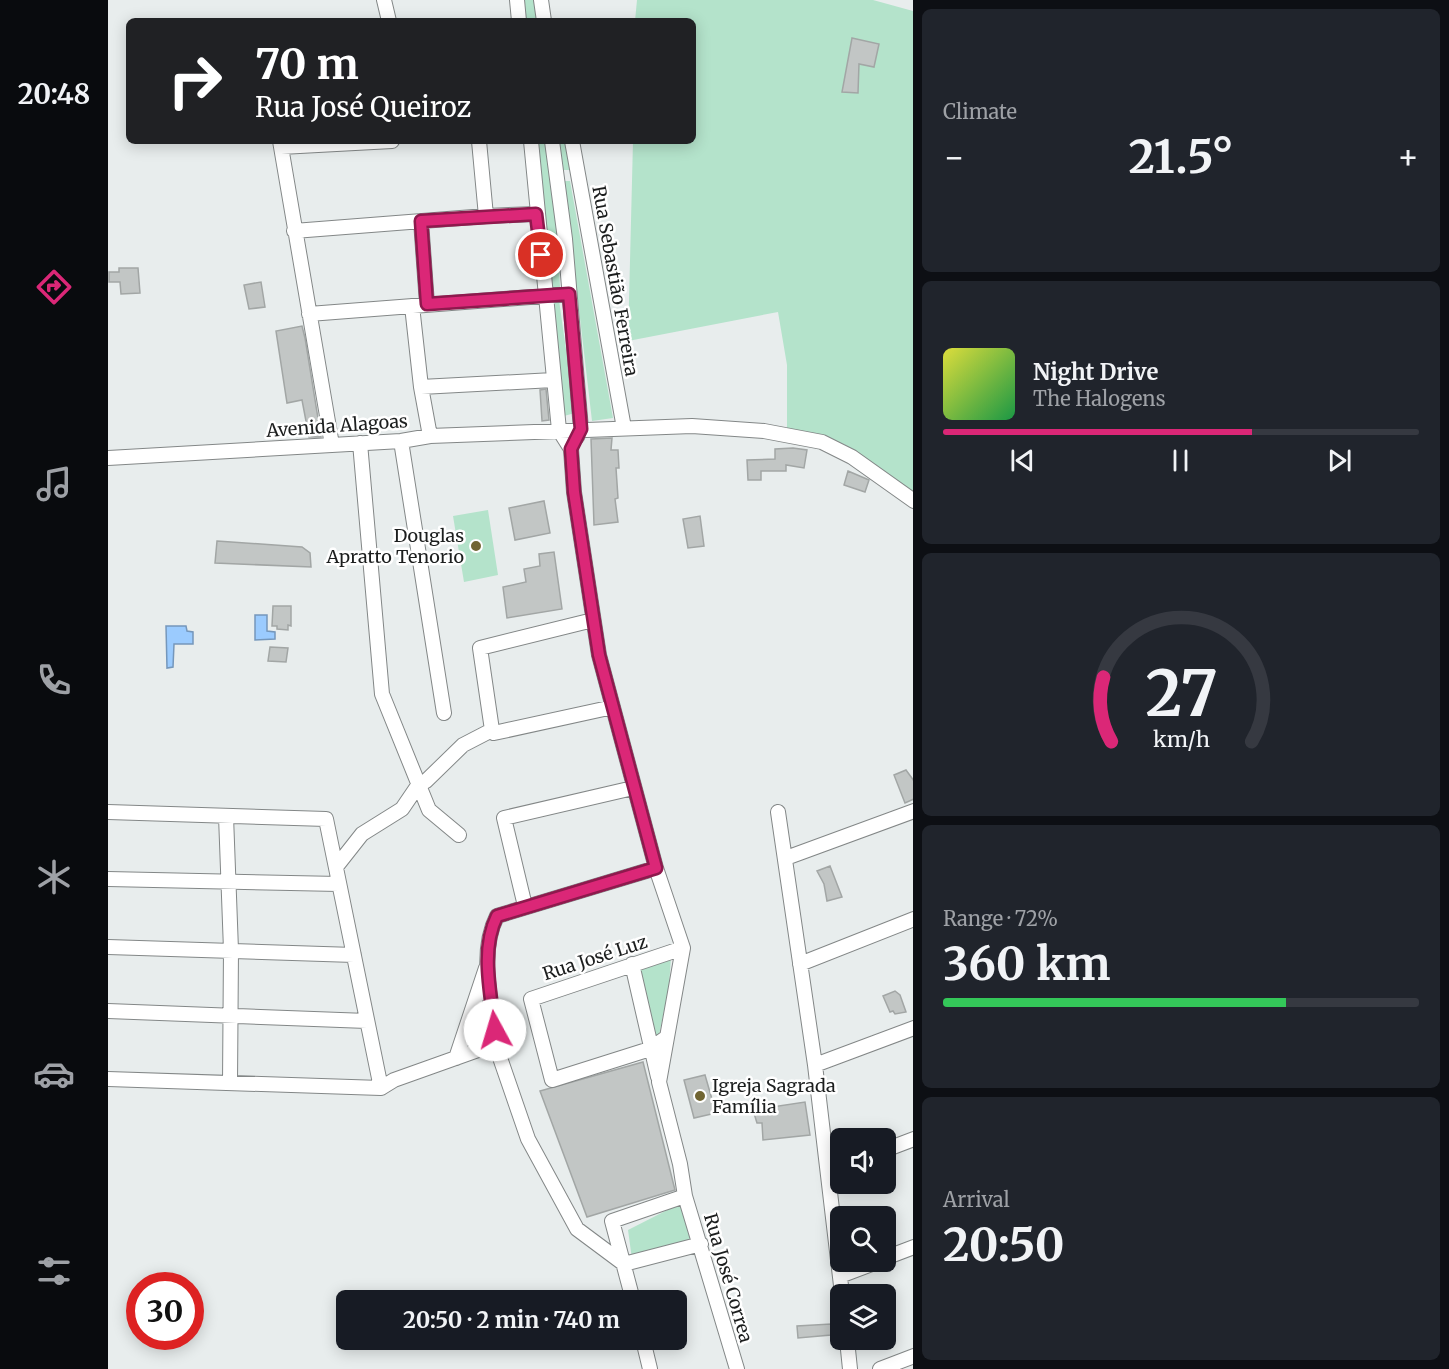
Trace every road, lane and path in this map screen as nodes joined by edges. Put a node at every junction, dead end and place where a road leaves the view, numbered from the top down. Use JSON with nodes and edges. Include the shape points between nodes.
{"nodes":[{"id":1,"x":384,"y":0,"type":"edge"},
{"id":2,"x":517,"y":0,"type":"edge"},
{"id":3,"x":541,"y":0,"type":"edge"},
{"id":4,"x":388,"y":18,"type":"edge"},
{"id":5,"x":519,"y":18,"type":"edge"},
{"id":6,"x":544,"y":18,"type":"edge"},
{"id":7,"x":280,"y":144,"type":"edge"},
{"id":8,"x":479,"y":144,"type":"edge"},
{"id":9,"x":531,"y":144,"type":"edge"},
{"id":10,"x":552,"y":144,"type":"edge"},
{"id":11,"x":573,"y":144,"type":"edge"},
{"id":12,"x":578,"y":174,"type":"junction"},
{"id":13,"x":558,"y":178,"type":"junction"},
{"id":14,"x":536,"y":214,"type":"junction"},
{"id":15,"x":486,"y":216,"type":"junction"},
{"id":16,"x":421,"y":221,"type":"junction"},
{"id":17,"x":294,"y":231,"type":"junction"},
{"id":18,"x":569,"y":294,"type":"junction"},
{"id":19,"x":545,"y":296,"type":"junction"},
{"id":20,"x":427,"y":304,"type":"junction"},
{"id":21,"x":412,"y":306,"type":"junction"},
{"id":22,"x":309,"y":314,"type":"junction"},
{"id":23,"x":554,"y":380,"type":"junction"},
{"id":24,"x":421,"y":387,"type":"junction"},
{"id":25,"x":624,"y":428,"type":"junction"},
{"id":26,"x":574,"y":430,"type":"junction"},
{"id":27,"x":430,"y":436,"type":"junction"},
{"id":28,"x":401,"y":441,"type":"junction"},
{"id":29,"x":360,"y":443,"type":"junction"},
{"id":30,"x":332,"y":445,"type":"junction"},
{"id":31,"x":108,"y":458,"type":"edge"},
{"id":32,"x":913,"y":500,"type":"edge"},
{"id":33,"x":593,"y":620,"type":"junction"},
{"id":34,"x":613,"y":707,"type":"junction"},
{"id":35,"x":444,"y":713,"type":"dead end"},
{"id":36,"x":492,"y":731,"type":"junction"},
{"id":37,"x":419,"y":784,"type":"junction"},
{"id":38,"x":633,"y":788,"type":"junction"},
{"id":39,"x":913,"y":811,"type":"edge"},
{"id":40,"x":778,"y":812,"type":"dead end"},
{"id":41,"x":108,"y":813,"type":"edge"},
{"id":42,"x":226,"y":816,"type":"junction"},
{"id":43,"x":459,"y":835,"type":"dead end"},
{"id":44,"x":786,"y":858,"type":"junction"},
{"id":45,"x":336,"y":867,"type":"junction"},
{"id":46,"x":656,"y":868,"type":"junction"},
{"id":47,"x":108,"y":879,"type":"edge"},
{"id":48,"x":230,"y":881,"type":"junction"},
{"id":49,"x":339,"y":884,"type":"junction"},
{"id":50,"x":525,"y":906,"type":"junction"},
{"id":51,"x":913,"y":919,"type":"edge"},
{"id":52,"x":108,"y":947,"type":"edge"},
{"id":53,"x":683,"y":948,"type":"junction"},
{"id":54,"x":231,"y":950,"type":"junction"},
{"id":55,"x":354,"y":955,"type":"junction"},
{"id":56,"x":487,"y":963,"type":"junction"},
{"id":57,"x":632,"y":964,"type":"junction"},
{"id":58,"x":800,"y":964,"type":"junction"},
{"id":59,"x":108,"y":1011,"type":"edge"},
{"id":60,"x":229,"y":1016,"type":"junction"},
{"id":61,"x":367,"y":1021,"type":"junction"},
{"id":62,"x":913,"y":1028,"type":"edge"},
{"id":63,"x":667,"y":1037,"type":"junction"},
{"id":64,"x":650,"y":1049,"type":"junction"},
{"id":65,"x":498,"y":1052,"type":"junction"},
{"id":66,"x":456,"y":1058,"type":"junction"},
{"id":67,"x":815,"y":1065,"type":"junction"},
{"id":68,"x":108,"y":1079,"type":"edge"},
{"id":69,"x":659,"y":1082,"type":"junction"},
{"id":70,"x":230,"y":1083,"type":"junction"},
{"id":71,"x":381,"y":1088,"type":"junction"},
{"id":72,"x":913,"y":1139,"type":"edge"},
{"id":73,"x":896,"y":1146,"type":"edge"},
{"id":74,"x":830,"y":1149,"type":"edge"},
{"id":75,"x":835,"y":1194,"type":"edge"},
{"id":76,"x":686,"y":1196,"type":"junction"},
{"id":77,"x":701,"y":1244,"type":"junction"},
{"id":78,"x":913,"y":1247,"type":"edge"},
{"id":79,"x":896,"y":1254,"type":"edge"},
{"id":80,"x":624,"y":1264,"type":"junction"},
{"id":81,"x":851,"y":1272,"type":"edge"},
{"id":82,"x":840,"y":1276,"type":"junction"},
{"id":83,"x":841,"y":1284,"type":"edge"},
{"id":84,"x":630,"y":1290,"type":"edge"},
{"id":85,"x":645,"y":1350,"type":"edge"},
{"id":86,"x":848,"y":1350,"type":"edge"},
{"id":87,"x":913,"y":1356,"type":"edge"},
{"id":88,"x":650,"y":1369,"type":"edge"},
{"id":89,"x":737,"y":1369,"type":"edge"},
{"id":90,"x":850,"y":1369,"type":"edge"},
{"id":91,"x":880,"y":1369,"type":"edge"}],
"edges":[{"from":1,"to":4,"type":"street"},
{"from":2,"to":5,"type":"street"},
{"from":3,"to":6,"type":"street"},
{"from":7,"to":17,"type":"street"},
{"from":8,"to":15,"type":"street"},
{"from":9,"to":14,"type":"street"},
{"from":10,"to":13,"type":"street"},
{"from":11,"to":12,"type":"street","name":"Rua Sebastião Ferreira"},
{"from":12,"to":13,"type":"street"},
{"from":12,"to":25,"type":"street","name":"Rua Sebastião Ferreira"},
{"from":13,"to":18,"type":"street"},
{"from":14,"to":15,"type":"street"},
{"from":14,"to":19,"type":"street"},
{"from":15,"to":16,"type":"street"},
{"from":16,"to":17,"type":"street"},
{"from":16,"to":20,"type":"street"},
{"from":17,"to":22,"type":"street"},
{"from":18,"to":19,"type":"street"},
{"from":18,"to":26,"type":"street"},
{"from":19,"to":20,"type":"street"},
{"from":19,"to":23,"type":"street"},
{"from":20,"to":21,"type":"street"},
{"from":21,"to":22,"type":"street"},
{"from":21,"to":24,"type":"street"},
{"from":22,"to":30,"type":"street"},
{"from":23,"to":24,"type":"street"},
{"from":23,"to":26,"type":"street"},
{"from":24,"to":27,"type":"street"},
{"from":25,"to":26,"type":"street","name":"Avenida Alagoas"},
{"from":25,"to":32,"type":"street","name":"Avenida Alagoas","via":[[692,426],[765,431],[822,442],[852,457]]},
{"from":26,"to":27,"type":"street","name":"Avenida Alagoas"},
{"from":26,"to":33,"type":"street","via":[[574,492]]},
{"from":27,"to":28,"type":"street","name":"Avenida Alagoas"},
{"from":28,"to":29,"type":"street","name":"Avenida Alagoas"},
{"from":28,"to":35,"type":"street"},
{"from":29,"to":30,"type":"street","name":"Avenida Alagoas"},
{"from":29,"to":37,"type":"street","via":[[382,694]]},
{"from":30,"to":31,"type":"street","name":"Avenida Alagoas"},
{"from":33,"to":34,"type":"street"},
{"from":33,"to":36,"type":"street","via":[[480,648]]},
{"from":34,"to":36,"type":"street"},
{"from":34,"to":38,"type":"street"},
{"from":36,"to":37,"type":"street","via":[[463,745]]},
{"from":37,"to":43,"type":"street","via":[[429,810]]},
{"from":37,"to":45,"type":"street","via":[[402,809],[362,834]]},
{"from":38,"to":46,"type":"street"},
{"from":38,"to":50,"type":"street","via":[[504,818]]},
{"from":39,"to":44,"type":"street"},
{"from":40,"to":44,"type":"street"},
{"from":41,"to":42,"type":"street"},
{"from":42,"to":45,"type":"street","via":[[326,819]]},
{"from":42,"to":48,"type":"street"},
{"from":44,"to":58,"type":"street"},
{"from":45,"to":49,"type":"street"},
{"from":46,"to":50,"type":"street"},
{"from":46,"to":53,"type":"street"},
{"from":47,"to":48,"type":"street"},
{"from":48,"to":49,"type":"street"},
{"from":48,"to":54,"type":"street"},
{"from":49,"to":55,"type":"street"},
{"from":50,"to":56,"type":"street","via":[[497,916]]},
{"from":51,"to":58,"type":"street"},
{"from":52,"to":54,"type":"street"},
{"from":53,"to":57,"type":"street","name":"Rua José Luz"},
{"from":53,"to":63,"type":"street"},
{"from":54,"to":55,"type":"street"},
{"from":54,"to":60,"type":"street"},
{"from":55,"to":61,"type":"street"},
{"from":56,"to":65,"type":"street"},
{"from":56,"to":66,"type":"street"},
{"from":57,"to":64,"type":"street"},
{"from":57,"to":64,"type":"street","name":"Rua José Luz","via":[[531,999],[552,1080]]},
{"from":58,"to":67,"type":"street"},
{"from":59,"to":60,"type":"street"},
{"from":60,"to":61,"type":"street"},
{"from":60,"to":70,"type":"street"},
{"from":61,"to":71,"type":"street"},
{"from":62,"to":67,"type":"street"},
{"from":63,"to":64,"type":"street"},
{"from":63,"to":69,"type":"street"},
{"from":64,"to":69,"type":"street"},
{"from":65,"to":66,"type":"street","via":[[481,1049]]},
{"from":65,"to":80,"type":"street","via":[[528,1139],[577,1229]]},
{"from":66,"to":71,"type":"street"},
{"from":67,"to":74,"type":"street"},
{"from":68,"to":70,"type":"street"},
{"from":69,"to":76,"type":"street"},
{"from":70,"to":71,"type":"street"},
{"from":72,"to":73,"type":"street"},
{"from":75,"to":82,"type":"street"},
{"from":76,"to":77,"type":"street","name":"Rua José Correa"},
{"from":76,"to":80,"type":"street","via":[[612,1221]]},
{"from":77,"to":80,"type":"street"},
{"from":77,"to":89,"type":"street","name":"Rua José Correa"},
{"from":78,"to":79,"type":"street"},
{"from":80,"to":84,"type":"street"},
{"from":81,"to":82,"type":"street"},
{"from":82,"to":83,"type":"street"},
{"from":85,"to":88,"type":"street"},
{"from":86,"to":90,"type":"street"},
{"from":87,"to":91,"type":"street"}]}
